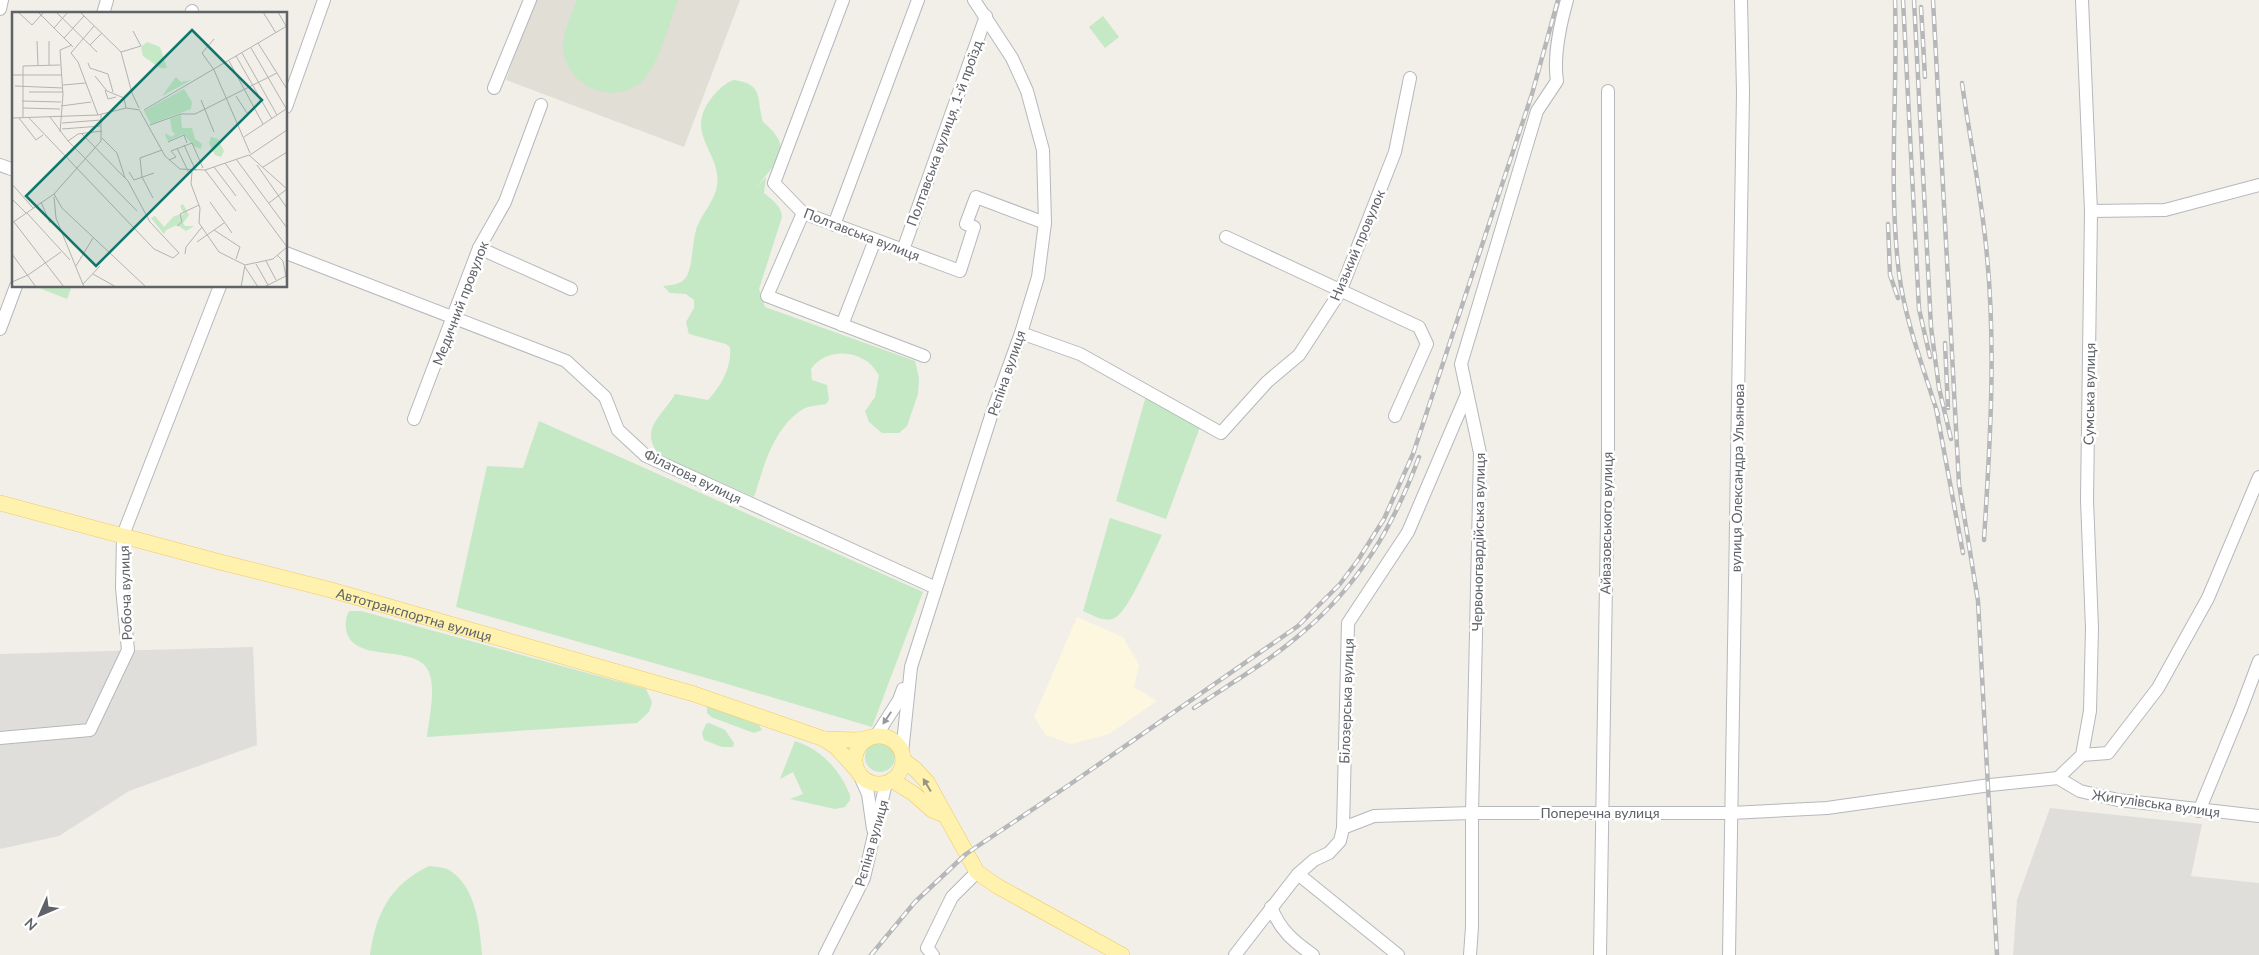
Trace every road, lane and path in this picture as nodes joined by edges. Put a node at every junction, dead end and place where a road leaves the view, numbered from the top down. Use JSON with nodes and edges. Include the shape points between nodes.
{"nodes":[{"id":1,"x":2,"y":0,"type":"edge"},
{"id":2,"x":324,"y":0,"type":"edge"},
{"id":3,"x":530,"y":0,"type":"edge"},
{"id":4,"x":843,"y":0,"type":"edge"},
{"id":5,"x":918,"y":0,"type":"edge"},
{"id":6,"x":974,"y":0,"type":"edge"},
{"id":7,"x":1567,"y":0,"type":"edge"},
{"id":8,"x":1741,"y":0,"type":"edge"},
{"id":9,"x":2082,"y":0,"type":"edge"},
{"id":10,"x":0,"y":9,"type":"edge"},
{"id":11,"x":986,"y":16,"type":"junction"},
{"id":12,"x":1410,"y":78,"type":"dead end"},
{"id":13,"x":494,"y":88,"type":"dead end"},
{"id":14,"x":1608,"y":91,"type":"dead end"},
{"id":15,"x":288,"y":101,"type":"edge"},
{"id":16,"x":540,"y":105,"type":"dead end"},
{"id":17,"x":0,"y":165,"type":"edge"},
{"id":18,"x":12,"y":169,"type":"edge"},
{"id":19,"x":2259,"y":185,"type":"edge"},
{"id":20,"x":2091,"y":210,"type":"junction"},
{"id":21,"x":802,"y":213,"type":"junction"},
{"id":22,"x":1045,"y":223,"type":"junction"},
{"id":23,"x":834,"y":225,"type":"junction"},
{"id":24,"x":1226,"y":237,"type":"dead end"},
{"id":25,"x":875,"y":240,"type":"junction"},
{"id":26,"x":479,"y":248,"type":"junction"},
{"id":27,"x":903,"y":250,"type":"junction"},
{"id":28,"x":288,"y":254,"type":"edge"},
{"id":29,"x":15,"y":288,"type":"edge"},
{"id":30,"x":219,"y":288,"type":"edge"},
{"id":31,"x":571,"y":289,"type":"dead end"},
{"id":32,"x":1341,"y":290,"type":"junction"},
{"id":33,"x":454,"y":318,"type":"junction"},
{"id":34,"x":842,"y":325,"type":"junction"},
{"id":35,"x":0,"y":329,"type":"edge"},
{"id":36,"x":1021,"y":333,"type":"junction"},
{"id":37,"x":924,"y":356,"type":"dead end"},
{"id":38,"x":1467,"y":394,"type":"junction"},
{"id":39,"x":1395,"y":416,"type":"dead end"},
{"id":40,"x":414,"y":419,"type":"dead end"},
{"id":41,"x":2259,"y":477,"type":"edge"},
{"id":42,"x":0,"y":503,"type":"edge"},
{"id":43,"x":123,"y":535,"type":"junction"},
{"id":44,"x":936,"y":588,"type":"junction"},
{"id":45,"x":2259,"y":660,"type":"edge"},
{"id":46,"x":911,"y":668,"type":"junction"},
{"id":47,"x":872,"y":737,"type":"junction"},
{"id":48,"x":0,"y":738,"type":"edge"},
{"id":49,"x":824,"y":739,"type":"junction"},
{"id":50,"x":2082,"y":754,"type":"junction"},
{"id":51,"x":902,"y":757,"type":"junction"},
{"id":52,"x":858,"y":772,"type":"junction"},
{"id":53,"x":2058,"y":778,"type":"junction"},
{"id":54,"x":889,"y":782,"type":"junction"},
{"id":55,"x":2199,"y":811,"type":"junction"},
{"id":56,"x":1601,"y":812,"type":"junction"},
{"id":57,"x":1472,"y":813,"type":"junction"},
{"id":58,"x":1731,"y":813,"type":"junction"},
{"id":59,"x":946,"y":816,"type":"junction"},
{"id":60,"x":2259,"y":816,"type":"edge"},
{"id":61,"x":1343,"y":828,"type":"junction"},
{"id":62,"x":874,"y":839,"type":"junction"},
{"id":63,"x":978,"y":872,"type":"junction"},
{"id":64,"x":1298,"y":874,"type":"junction"},
{"id":65,"x":1271,"y":907,"type":"junction"},
{"id":66,"x":825,"y":955,"type":"edge"},
{"id":67,"x":933,"y":955,"type":"edge"},
{"id":68,"x":1122,"y":955,"type":"edge"},
{"id":69,"x":1235,"y":955,"type":"edge"},
{"id":70,"x":1313,"y":955,"type":"edge"},
{"id":71,"x":1398,"y":955,"type":"edge"},
{"id":72,"x":1470,"y":955,"type":"edge"},
{"id":73,"x":1600,"y":955,"type":"edge"},
{"id":74,"x":1729,"y":955,"type":"edge"}],
"edges":[{"from":1,"to":10,"type":"street"},
{"from":2,"to":15,"type":"street"},
{"from":3,"to":13,"type":"street"},
{"from":4,"to":21,"type":"street","name":"Полтавська вулиця","via":[[774,183]]},
{"from":5,"to":23,"type":"street"},
{"from":6,"to":11,"type":"street","name":"Рєпіна вулиця"},
{"from":7,"to":38,"type":"street","name":"Червоногвардійська вулиця","via":[[1560,25],[1557,82],[1537,111],[1461,364]]},
{"from":8,"to":58,"type":"street","name":"вулиця Олександра Ульянова","via":[[1743,93]]},
{"from":9,"to":20,"type":"street","name":"Сумська вулиця"},
{"from":11,"to":22,"type":"street","name":"Рєпіна вулиця","via":[[1028,91],[1043,150]]},
{"from":11,"to":27,"type":"street","name":"Полтавська вулиця, 1-й проїзд"},
{"from":12,"to":32,"type":"street","name":"Низький провулок","via":[[1395,152]]},
{"from":14,"to":56,"type":"street","name":"Айвазовського вулиця","via":[[1608,460]]},
{"from":16,"to":26,"type":"street","name":"Медичний провулок","via":[[505,202]]},
{"from":17,"to":18,"type":"street"},
{"from":19,"to":20,"type":"street","via":[[2165,210]]},
{"from":20,"to":50,"type":"street","name":"Сумська вулиця","via":[[2087,500],[2092,628],[2090,711]]},
{"from":21,"to":23,"type":"street","name":"Полтавська вулиця"},
{"from":21,"to":34,"type":"street","via":[[767,296]]},
{"from":22,"to":27,"type":"street","name":"Полтавська вулиця","via":[[976,197],[966,224],[974,227],[960,271]]},
{"from":22,"to":36,"type":"street","name":"Рєпіна вулиця","via":[[1038,277]]},
{"from":23,"to":25,"type":"street","name":"Полтавська вулиця"},
{"from":24,"to":32,"type":"street"},
{"from":25,"to":27,"type":"street","name":"Полтавська вулиця"},
{"from":25,"to":34,"type":"street"},
{"from":26,"to":31,"type":"street"},
{"from":26,"to":33,"type":"street","name":"Медичний провулок"},
{"from":28,"to":33,"type":"street","name":"Філатова вулиця"},
{"from":29,"to":35,"type":"street"},
{"from":30,"to":43,"type":"street","name":"Робоча вулиця"},
{"from":32,"to":36,"type":"street","name":"Низький провулок","via":[[1299,355],[1267,382],[1221,433],[1080,354]]},
{"from":32,"to":39,"type":"street","via":[[1419,327],[1428,344]]},
{"from":33,"to":40,"type":"street","name":"Медичний провулок"},
{"from":33,"to":44,"type":"street","name":"Філатова вулиця","via":[[566,361],[605,397],[618,430],[646,456]]},
{"from":34,"to":37,"type":"street"},
{"from":36,"to":44,"type":"street","name":"Рєпіна вулиця"},
{"from":38,"to":57,"type":"street","name":"Червоногвардійська вулиця","via":[[1480,453]]},
{"from":38,"to":61,"type":"street","name":"Білозерська вулиця","via":[[1408,532],[1348,623]]},
{"from":41,"to":50,"type":"street","via":[[2208,598],[2158,688],[2108,753]]},
{"from":42,"to":43,"type":"main road","name":"Автотранспортна вулиця"},
{"from":43,"to":48,"type":"street","name":"Робоча вулиця","via":[[122,588],[128,650],[90,730]]},
{"from":43,"to":49,"type":"main road","name":"Автотранспортна вулиця","via":[[331,590],[694,694]]},
{"from":44,"to":46,"type":"street","name":"Рєпіна вулиця"},
{"from":45,"to":55,"type":"street"},
{"from":46,"to":47,"type":"street","one_way":true,"via":[[900,700]]},
{"from":46,"to":51,"type":"street","name":"Рєпіна вулиця"},
{"from":47,"to":49,"type":"main road"},
{"from":47,"to":51,"type":"main road","via":[[892,740]]},
{"from":47,"to":52,"type":"main road","via":[[859,745],[854,757]]},
{"from":49,"to":52,"type":"main road","via":[[836,747]]},
{"from":50,"to":53,"type":"street"},
{"from":51,"to":54,"type":"main road","via":[[901,770]]},
{"from":59,"to":51,"type":"main road","one_way":true,"via":[[927,782]]},
{"from":52,"to":54,"type":"main road","via":[[872,784]]},
{"from":52,"to":62,"type":"street","via":[[868,794]]},
{"from":53,"to":55,"type":"street","name":"Жигулівська вулиця","via":[[2080,791],[2118,800]]},
{"from":53,"to":58,"type":"street","name":"Поперечна вулиця","via":[[1827,808]]},
{"from":54,"to":59,"type":"main road","via":[[914,794],[932,810]]},
{"from":54,"to":62,"type":"street","name":"Рєпіна вулиця"},
{"from":55,"to":60,"type":"street","name":"Жигулівська вулиця"},
{"from":56,"to":57,"type":"street","name":"Поперечна вулиця"},
{"from":56,"to":58,"type":"street","name":"Поперечна вулиця"},
{"from":56,"to":73,"type":"street","name":"Айвазовського вулиця"},
{"from":57,"to":61,"type":"street","name":"Поперечна вулиця","via":[[1374,816]]},
{"from":57,"to":72,"type":"street","name":"Червоногвардійська вулиця"},
{"from":58,"to":74,"type":"street","name":"вулиця Олександра Ульянова"},
{"from":59,"to":63,"type":"main road"},
{"from":61,"to":64,"type":"street","via":[[1340,841],[1329,853],[1314,860]]},
{"from":62,"to":66,"type":"street","name":"Рєпіна вулиця","via":[[864,878]]},
{"from":63,"to":67,"type":"street","via":[[952,897],[927,948]]},
{"from":63,"to":68,"type":"main road","via":[[997,886]]},
{"from":64,"to":65,"type":"street"},
{"from":64,"to":71,"type":"street"},
{"from":65,"to":69,"type":"street"},
{"from":65,"to":70,"type":"street","via":[[1278,924]]}]}
